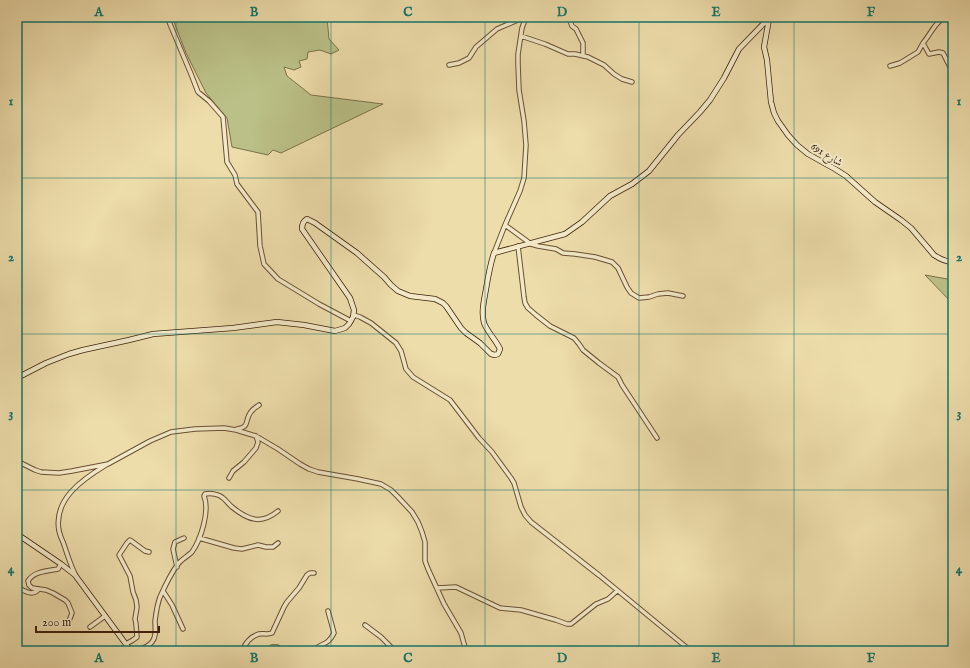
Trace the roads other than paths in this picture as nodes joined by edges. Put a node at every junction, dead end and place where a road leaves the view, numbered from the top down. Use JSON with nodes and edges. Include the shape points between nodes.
{"nodes":[{"id":1,"x":167,"y":17,"type":"edge"},
{"id":2,"x":570,"y":17,"type":"edge"},
{"id":3,"x":770,"y":17,"type":"edge"},
{"id":4,"x":945,"y":17,"type":"edge"},
{"id":5,"x":525,"y":19,"type":"edge"},
{"id":6,"x":521,"y":36,"type":"junction"},
{"id":7,"x":923,"y":43,"type":"junction"},
{"id":8,"x":583,"y":56,"type":"junction"},
{"id":9,"x":449,"y":64,"type":"dead end"},
{"id":10,"x":890,"y":66,"type":"dead end"},
{"id":11,"x":953,"y":73,"type":"edge"},
{"id":12,"x":632,"y":82,"type":"dead end"},
{"id":13,"x":505,"y":224,"type":"junction"},
{"id":14,"x":531,"y":244,"type":"junction"},
{"id":15,"x":518,"y":246,"type":"junction"},
{"id":16,"x":494,"y":253,"type":"junction"},
{"id":17,"x":953,"y":262,"type":"edge"},
{"id":18,"x":684,"y":296,"type":"dead end"},
{"id":19,"x":354,"y":315,"type":"junction"},
{"id":20,"x":350,"y":321,"type":"junction"},
{"id":21,"x":17,"y":378,"type":"edge"},
{"id":22,"x":259,"y":405,"type":"dead end"},
{"id":23,"x":236,"y":430,"type":"junction"},
{"id":24,"x":256,"y":436,"type":"junction"},
{"id":25,"x":657,"y":438,"type":"dead end"},
{"id":26,"x":17,"y":461,"type":"edge"},
{"id":27,"x":108,"y":464,"type":"junction"},
{"id":28,"x":229,"y":478,"type":"dead end"},
{"id":29,"x":278,"y":510,"type":"dead end"},
{"id":30,"x":17,"y":534,"type":"edge"},
{"id":31,"x":184,"y":538,"type":"dead end"},
{"id":32,"x":199,"y":538,"type":"junction"},
{"id":33,"x":278,"y":542,"type":"dead end"},
{"id":34,"x":149,"y":552,"type":"dead end"},
{"id":35,"x":61,"y":564,"type":"junction"},
{"id":36,"x":177,"y":567,"type":"junction"},
{"id":37,"x":314,"y":572,"type":"dead end"},
{"id":38,"x":75,"y":576,"type":"junction"},
{"id":39,"x":17,"y":587,"type":"edge"},
{"id":40,"x":437,"y":588,"type":"junction"},
{"id":41,"x":39,"y":589,"type":"junction"},
{"id":42,"x":163,"y":591,"type":"junction"},
{"id":43,"x":617,"y":591,"type":"junction"},
{"id":44,"x":328,"y":611,"type":"dead end"},
{"id":45,"x":105,"y":616,"type":"junction"},
{"id":46,"x":69,"y":621,"type":"dead end"},
{"id":47,"x":365,"y":625,"type":"dead end"},
{"id":48,"x":90,"y":627,"type":"dead end"},
{"id":49,"x":183,"y":628,"type":"dead end"},
{"id":50,"x":126,"y":644,"type":"junction"},
{"id":51,"x":131,"y":651,"type":"edge"},
{"id":52,"x":136,"y":651,"type":"edge"},
{"id":53,"x":243,"y":651,"type":"edge"},
{"id":54,"x":269,"y":651,"type":"edge"},
{"id":55,"x":284,"y":651,"type":"edge"},
{"id":56,"x":313,"y":651,"type":"edge"},
{"id":57,"x":395,"y":651,"type":"edge"},
{"id":58,"x":466,"y":651,"type":"edge"},
{"id":59,"x":690,"y":651,"type":"edge"}],
"edges":[{"from":1,"to":20,"type":"street","via":[[198,92],[223,117],[227,162],[237,184],[258,212],[264,264],[278,279]]},
{"from":2,"to":8,"type":"street","via":[[572,26],[583,43]]},
{"from":3,"to":14,"type":"street","via":[[739,49],[710,100],[678,134],[649,171],[610,196],[574,229]]},
{"from":3,"to":17,"type":"street","name":"شارع 691","via":[[764,47],[771,102],[778,121],[788,135],[808,154],[840,173],[911,228],[934,255]]},
{"from":4,"to":7,"type":"street","via":[[936,24]]},
{"from":5,"to":6,"type":"street"},
{"from":5,"to":9,"type":"street","via":[[497,29],[476,47],[469,58]]},
{"from":6,"to":8,"type":"street","via":[[568,54]]},
{"from":6,"to":13,"type":"street","via":[[518,64],[526,145],[524,178]]},
{"from":7,"to":10,"type":"street","via":[[918,52]]},
{"from":7,"to":11,"type":"street","via":[[929,54],[943,53]]},
{"from":8,"to":12,"type":"street","via":[[604,65],[622,79]]},
{"from":13,"to":14,"type":"street"},
{"from":13,"to":16,"type":"street"},
{"from":14,"to":15,"type":"street"},
{"from":14,"to":18,"type":"street","via":[[612,262],[631,293],[639,298],[668,293]]},
{"from":15,"to":16,"type":"street"},
{"from":15,"to":25,"type":"street","via":[[524,297],[528,308],[550,326],[574,338],[583,350],[618,376]]},
{"from":16,"to":19,"type":"street","via":[[482,315],[486,328],[500,350],[496,355],[491,354],[466,333],[443,303],[398,291],[349,246],[310,220],[304,220],[302,229],[350,298]]},
{"from":19,"to":20,"type":"street"},
{"from":19,"to":43,"type":"street","via":[[371,322],[396,343],[406,369],[413,377],[450,400],[511,478],[521,507],[531,522]]},
{"from":20,"to":21,"type":"street","via":[[345,328],[335,331],[277,322],[153,334],[69,354]]},
{"from":22,"to":23,"type":"street","via":[[251,411],[245,426]]},
{"from":23,"to":24,"type":"street"},
{"from":23,"to":27,"type":"street","via":[[224,428],[171,432]]},
{"from":24,"to":28,"type":"street","via":[[256,448]]},
{"from":24,"to":40,"type":"street","via":[[309,470],[369,481],[391,490],[412,512],[422,532],[425,561]]},
{"from":26,"to":27,"type":"street","via":[[48,473]]},
{"from":27,"to":38,"type":"street","via":[[81,482],[61,508],[58,529]]},
{"from":29,"to":32,"type":"street","via":[[269,517],[258,520],[231,507],[222,497],[205,494],[204,523]]},
{"from":30,"to":35,"type":"street"},
{"from":31,"to":36,"type":"street","via":[[175,542],[173,549]]},
{"from":32,"to":33,"type":"street","via":[[242,549],[258,545],[273,547]]},
{"from":32,"to":36,"type":"street"},
{"from":34,"to":50,"type":"street","via":[[130,540],[120,555],[130,576],[137,604],[134,619],[137,637]]},
{"from":35,"to":38,"type":"street"},
{"from":35,"to":41,"type":"street","via":[[58,569],[30,578],[29,585]]},
{"from":36,"to":42,"type":"street"},
{"from":37,"to":53,"type":"street","via":[[307,575],[287,602],[272,633],[253,637],[243,647]]},
{"from":38,"to":45,"type":"street"},
{"from":39,"to":41,"type":"street","via":[[32,594]]},
{"from":40,"to":43,"type":"street","via":[[456,588],[500,608],[521,610],[567,624],[571,624]]},
{"from":40,"to":58,"type":"street","via":[[461,633]]},
{"from":41,"to":46,"type":"street","via":[[53,593],[68,603],[72,613]]},
{"from":42,"to":49,"type":"street"},
{"from":42,"to":52,"type":"street","via":[[157,608],[153,641]]},
{"from":43,"to":59,"type":"street"},
{"from":44,"to":56,"type":"street","via":[[334,633],[328,642]]},
{"from":45,"to":48,"type":"street"},
{"from":45,"to":50,"type":"street"},
{"from":47,"to":57,"type":"street"},
{"from":50,"to":51,"type":"street"},
{"from":54,"to":55,"type":"street","via":[[272,646]]}]}
